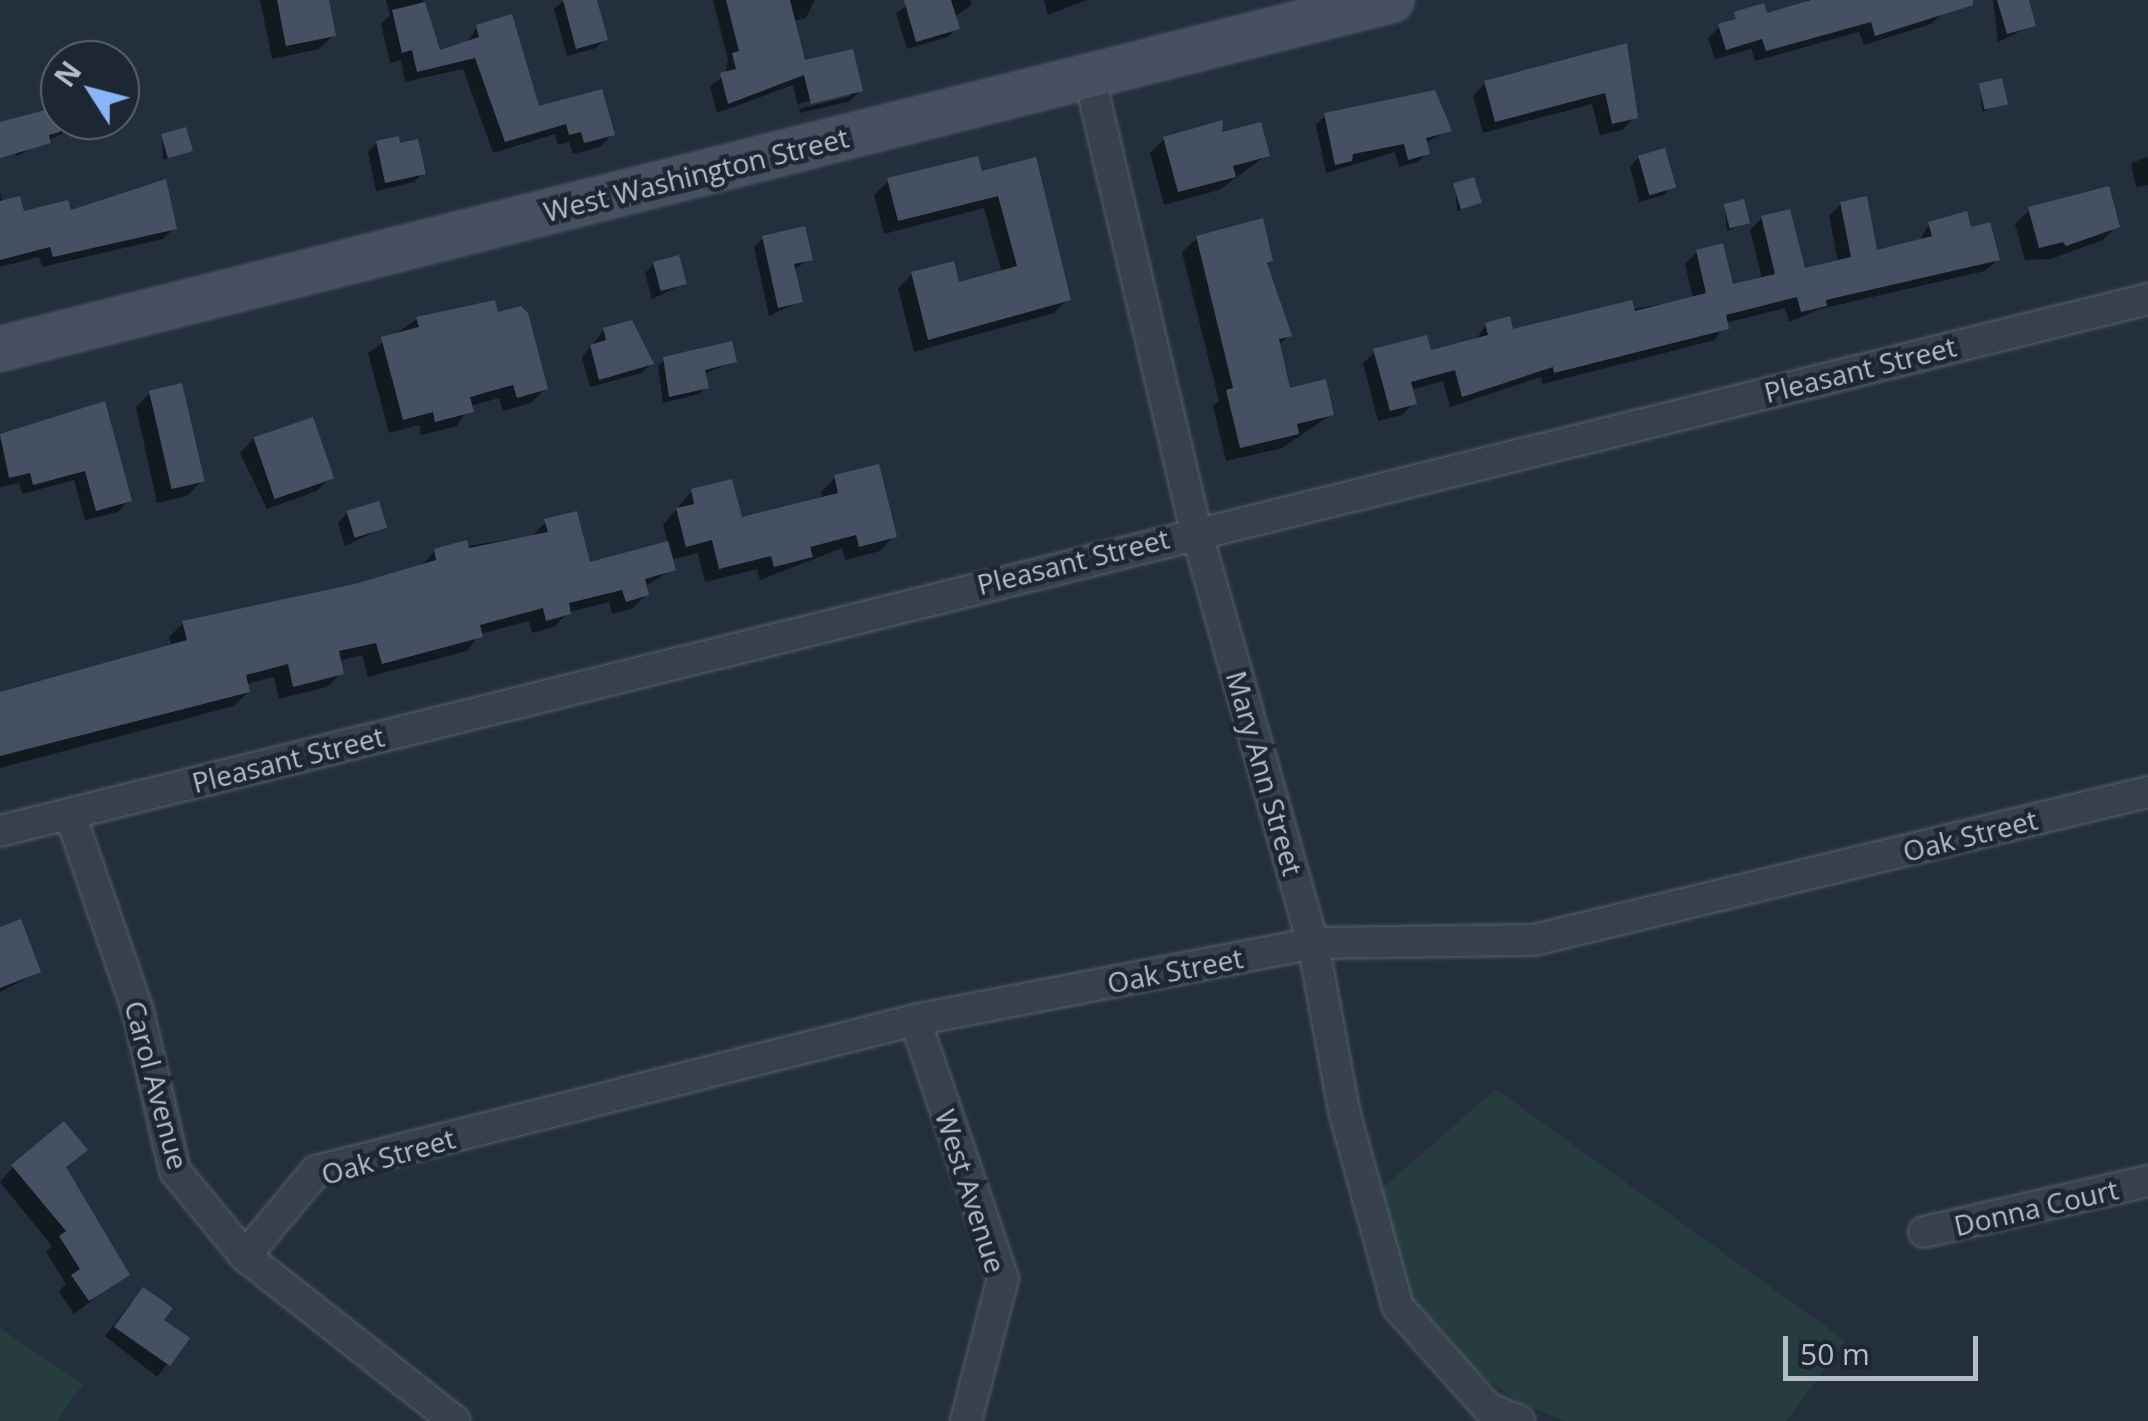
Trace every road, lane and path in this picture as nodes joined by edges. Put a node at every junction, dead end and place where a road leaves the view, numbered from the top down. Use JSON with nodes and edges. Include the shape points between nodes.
{"nodes":[{"id":1,"x":1392,"y":0,"type":"edge"},
{"id":2,"x":1089,"y":75,"type":"junction"},
{"id":3,"x":2148,"y":299,"type":"edge"},
{"id":4,"x":0,"y":349,"type":"edge"},
{"id":5,"x":1196,"y":530,"type":"junction"},
{"id":6,"x":2148,"y":792,"type":"edge"},
{"id":7,"x":70,"y":814,"type":"junction"},
{"id":8,"x":0,"y":831,"type":"edge"},
{"id":9,"x":1313,"y":943,"type":"junction"},
{"id":10,"x":915,"y":1020,"type":"junction"},
{"id":11,"x":2148,"y":1181,"type":"edge"},
{"id":12,"x":1924,"y":1232,"type":"dead end"},
{"id":13,"x":245,"y":1256,"type":"junction"},
{"id":14,"x":1483,"y":1415,"type":"edge"},
{"id":15,"x":455,"y":1421,"type":"edge"},
{"id":16,"x":966,"y":1421,"type":"edge"},
{"id":17,"x":1520,"y":1421,"type":"edge"}],
"edges":[{"from":1,"to":2,"type":"main road","name":"West Washington Street"},
{"from":2,"to":4,"type":"main road","name":"West Washington Street"},
{"from":2,"to":5,"type":"street","name":"Mary Ann Street"},
{"from":3,"to":5,"type":"street","name":"Pleasant Street"},
{"from":5,"to":7,"type":"street","name":"Pleasant Street"},
{"from":5,"to":9,"type":"street","name":"Mary Ann Street"},
{"from":6,"to":9,"type":"street","name":"Oak Street","via":[[1534,940]]},
{"from":7,"to":8,"type":"street","name":"Pleasant Street"},
{"from":7,"to":13,"type":"street","name":"Carol Avenue","via":[[138,1011],[175,1171]]},
{"from":9,"to":10,"type":"street","name":"Oak Street"},
{"from":9,"to":14,"type":"street","name":"Mary Ann Street","via":[[1344,1111],[1398,1307]]},
{"from":10,"to":13,"type":"street","name":"Oak Street","via":[[316,1171]]},
{"from":10,"to":16,"type":"street","name":"West Avenue","via":[[1003,1278]]},
{"from":11,"to":12,"type":"street","name":"Donna Court"},
{"from":13,"to":15,"type":"street","name":"Carol Avenue"},
{"from":14,"to":17,"type":"street","name":"Mary Ann Street"}]}
